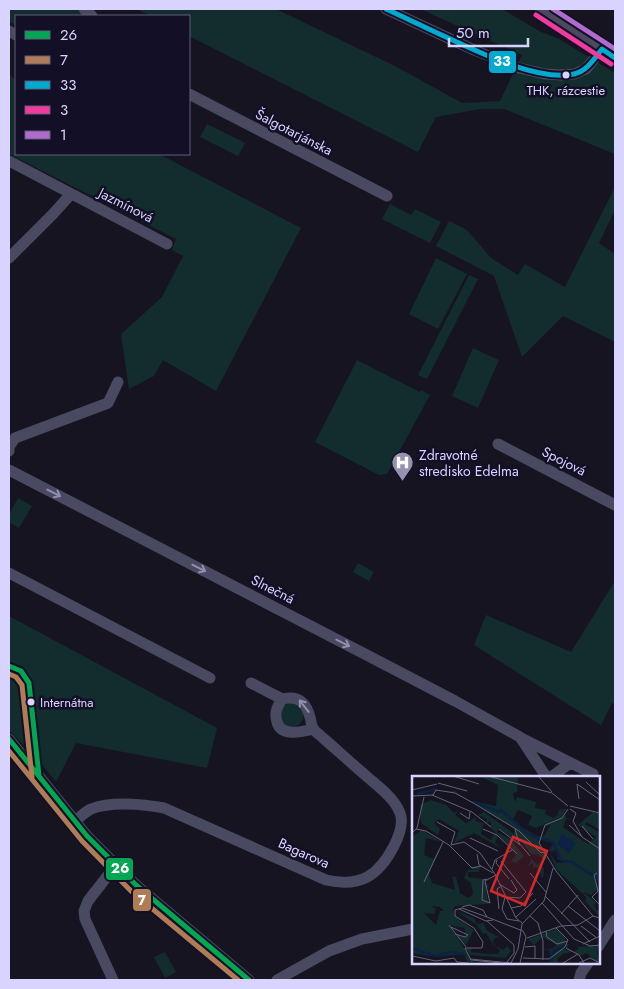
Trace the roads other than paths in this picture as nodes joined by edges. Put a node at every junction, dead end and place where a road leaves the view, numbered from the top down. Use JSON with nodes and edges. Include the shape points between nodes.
{"nodes":[{"id":1,"x":386,"y":9,"type":"edge"},
{"id":2,"x":540,"y":9,"type":"edge"},
{"id":3,"x":602,"y":49,"type":"junction"},
{"id":4,"x":615,"y":58,"type":"edge"},
{"id":5,"x":190,"y":95,"type":"edge"},
{"id":6,"x":9,"y":161,"type":"edge"},
{"id":7,"x":71,"y":194,"type":"junction"},
{"id":8,"x":387,"y":196,"type":"dead end"},
{"id":9,"x":167,"y":244,"type":"dead end"},
{"id":10,"x":9,"y":258,"type":"edge"},
{"id":11,"x":118,"y":382,"type":"dead end"},
{"id":12,"x":12,"y":439,"type":"edge"},
{"id":13,"x":498,"y":444,"type":"dead end"},
{"id":14,"x":9,"y":451,"type":"edge"},
{"id":15,"x":9,"y":467,"type":"edge"},
{"id":16,"x":615,"y":505,"type":"edge"},
{"id":17,"x":9,"y":573,"type":"edge"},
{"id":18,"x":210,"y":678,"type":"dead end"},
{"id":19,"x":251,"y":683,"type":"dead end"},
{"id":20,"x":282,"y":699,"type":"junction"},
{"id":21,"x":313,"y":729,"type":"junction"},
{"id":22,"x":520,"y":737,"type":"junction"},
{"id":23,"x":9,"y":740,"type":"edge"},
{"id":24,"x":570,"y":763,"type":"junction"},
{"id":25,"x":594,"y":774,"type":"dead end"},
{"id":26,"x":547,"y":776,"type":"edge"},
{"id":27,"x":551,"y":776,"type":"edge"},
{"id":28,"x":75,"y":821,"type":"junction"},
{"id":29,"x":116,"y":865,"type":"junction"},
{"id":30,"x":615,"y":920,"type":"edge"},
{"id":31,"x":412,"y":929,"type":"edge"},
{"id":32,"x":599,"y":946,"type":"edge"},
{"id":33,"x":587,"y":964,"type":"edge"},
{"id":34,"x":113,"y":980,"type":"edge"},
{"id":35,"x":248,"y":980,"type":"edge"},
{"id":36,"x":277,"y":980,"type":"edge"},
{"id":37,"x":579,"y":980,"type":"edge"}],
"edges":[{"from":1,"to":3,"type":"street","via":[[474,50],[519,68],[545,74],[574,74],[586,69]]},
{"from":2,"to":3,"type":"street"},
{"from":3,"to":4,"type":"street"},
{"from":5,"to":8,"type":"street","name":"Šalgotarjánska"},
{"from":6,"to":7,"type":"street","name":"Jazmínová"},
{"from":7,"to":9,"type":"street","name":"Jazmínová"},
{"from":7,"to":10,"type":"street"},
{"from":11,"to":12,"type":"street","via":[[108,402]]},
{"from":12,"to":14,"type":"street"},
{"from":13,"to":16,"type":"street","name":"Spojová"},
{"from":15,"to":22,"type":"street","name":"Slnečná","one_way":true},
{"from":17,"to":18,"type":"street"},
{"from":19,"to":20,"type":"street","name":"Bagarova"},
{"from":21,"to":20,"type":"street","name":"Bagarova","one_way":true,"via":[[303,703],[289,697]]},
{"from":20,"to":21,"type":"street","via":[[275,711],[278,726],[291,732]]},
{"from":21,"to":28,"type":"street","name":"Bagarova","via":[[384,792],[401,814],[399,837],[387,859],[380,868],[362,879],[352,882],[326,880],[164,808],[103,806],[90,810]]},
{"from":22,"to":24,"type":"street","name":"Slnečná"},
{"from":22,"to":26,"type":"street","name":"Slnečná"},
{"from":23,"to":28,"type":"street"},
{"from":24,"to":25,"type":"street","name":"Slnečná"},
{"from":24,"to":27,"type":"street","name":"Slnečná"},
{"from":28,"to":29,"type":"street"},
{"from":29,"to":34,"type":"street","via":[[84,911]]},
{"from":29,"to":35,"type":"street"},
{"from":30,"to":32,"type":"street"},
{"from":31,"to":36,"type":"street","via":[[329,951]]},
{"from":33,"to":37,"type":"street"}]}
